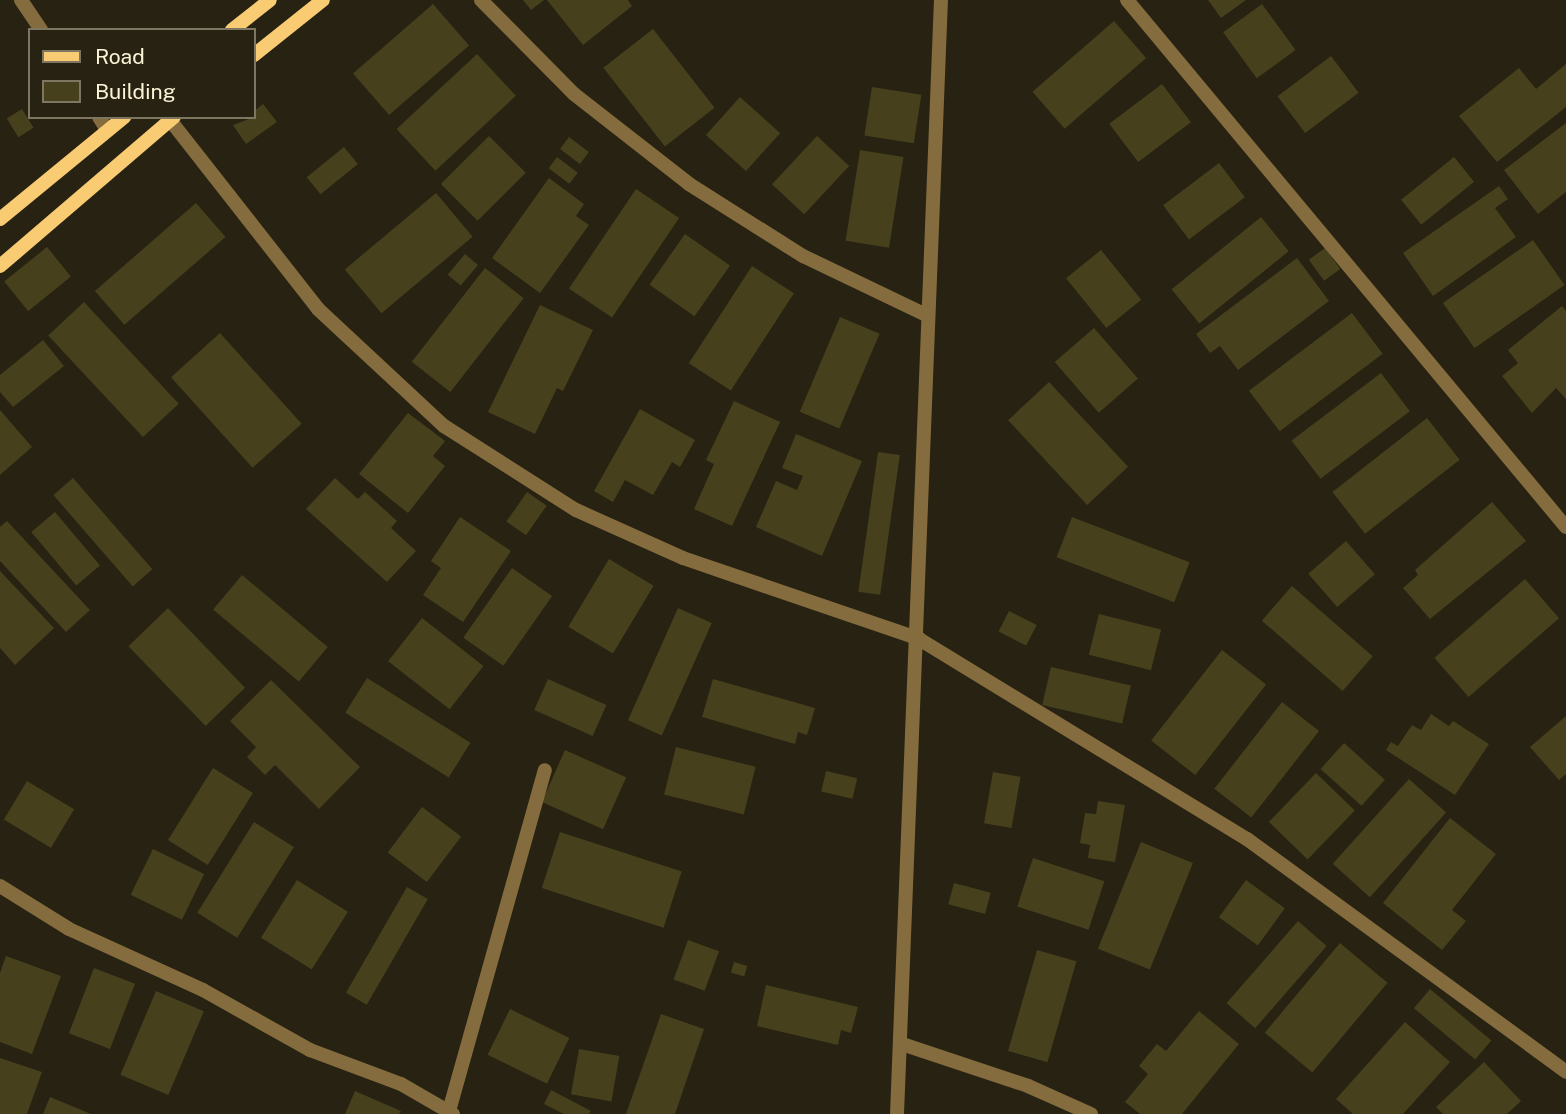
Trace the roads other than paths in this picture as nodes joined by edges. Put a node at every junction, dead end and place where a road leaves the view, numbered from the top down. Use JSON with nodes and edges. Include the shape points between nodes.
{"nodes":[{"id":1,"x":21,"y":0,"type":"edge"},
{"id":2,"x":270,"y":0,"type":"edge"},
{"id":3,"x":323,"y":0,"type":"edge"},
{"id":4,"x":481,"y":0,"type":"edge"},
{"id":5,"x":941,"y":0,"type":"edge"},
{"id":6,"x":1127,"y":0,"type":"edge"},
{"id":7,"x":40,"y":28,"type":"edge"},
{"id":8,"x":235,"y":28,"type":"edge"},
{"id":9,"x":256,"y":53,"type":"edge"},
{"id":10,"x":100,"y":119,"type":"edge"},
{"id":11,"x":121,"y":119,"type":"edge"},
{"id":12,"x":172,"y":119,"type":"edge"},
{"id":13,"x":107,"y":130,"type":"junction"},
{"id":14,"x":0,"y":219,"type":"edge"},
{"id":15,"x":0,"y":266,"type":"edge"},
{"id":16,"x":926,"y":315,"type":"junction"},
{"id":17,"x":1566,"y":527,"type":"edge"},
{"id":18,"x":919,"y":639,"type":"junction"},
{"id":19,"x":545,"y":770,"type":"dead end"},
{"id":20,"x":0,"y":886,"type":"edge"},
{"id":21,"x":902,"y":1044,"type":"junction"},
{"id":22,"x":1566,"y":1072,"type":"edge"},
{"id":23,"x":451,"y":1113,"type":"edge"},
{"id":24,"x":897,"y":1114,"type":"edge"},
{"id":25,"x":1091,"y":1114,"type":"edge"}],
"edges":[{"from":1,"to":7,"type":"street"},
{"from":2,"to":8,"type":"main road"},
{"from":3,"to":9,"type":"main road"},
{"from":4,"to":16,"type":"street","via":[[573,94],[689,184],[803,256]]},
{"from":5,"to":16,"type":"street"},
{"from":6,"to":17,"type":"street"},
{"from":10,"to":13,"type":"street"},
{"from":11,"to":13,"type":"main road"},
{"from":12,"to":15,"type":"main road"},
{"from":12,"to":18,"type":"street","via":[[318,309],[444,426],[576,510],[635,537],[683,558]]},
{"from":13,"to":14,"type":"main road"},
{"from":16,"to":18,"type":"street"},
{"from":18,"to":21,"type":"street"},
{"from":18,"to":22,"type":"street","via":[[1247,839]]},
{"from":19,"to":23,"type":"street"},
{"from":20,"to":23,"type":"street","via":[[69,929],[203,990],[310,1050],[401,1084]]},
{"from":21,"to":24,"type":"street"},
{"from":21,"to":25,"type":"street","via":[[1028,1086]]}]}
